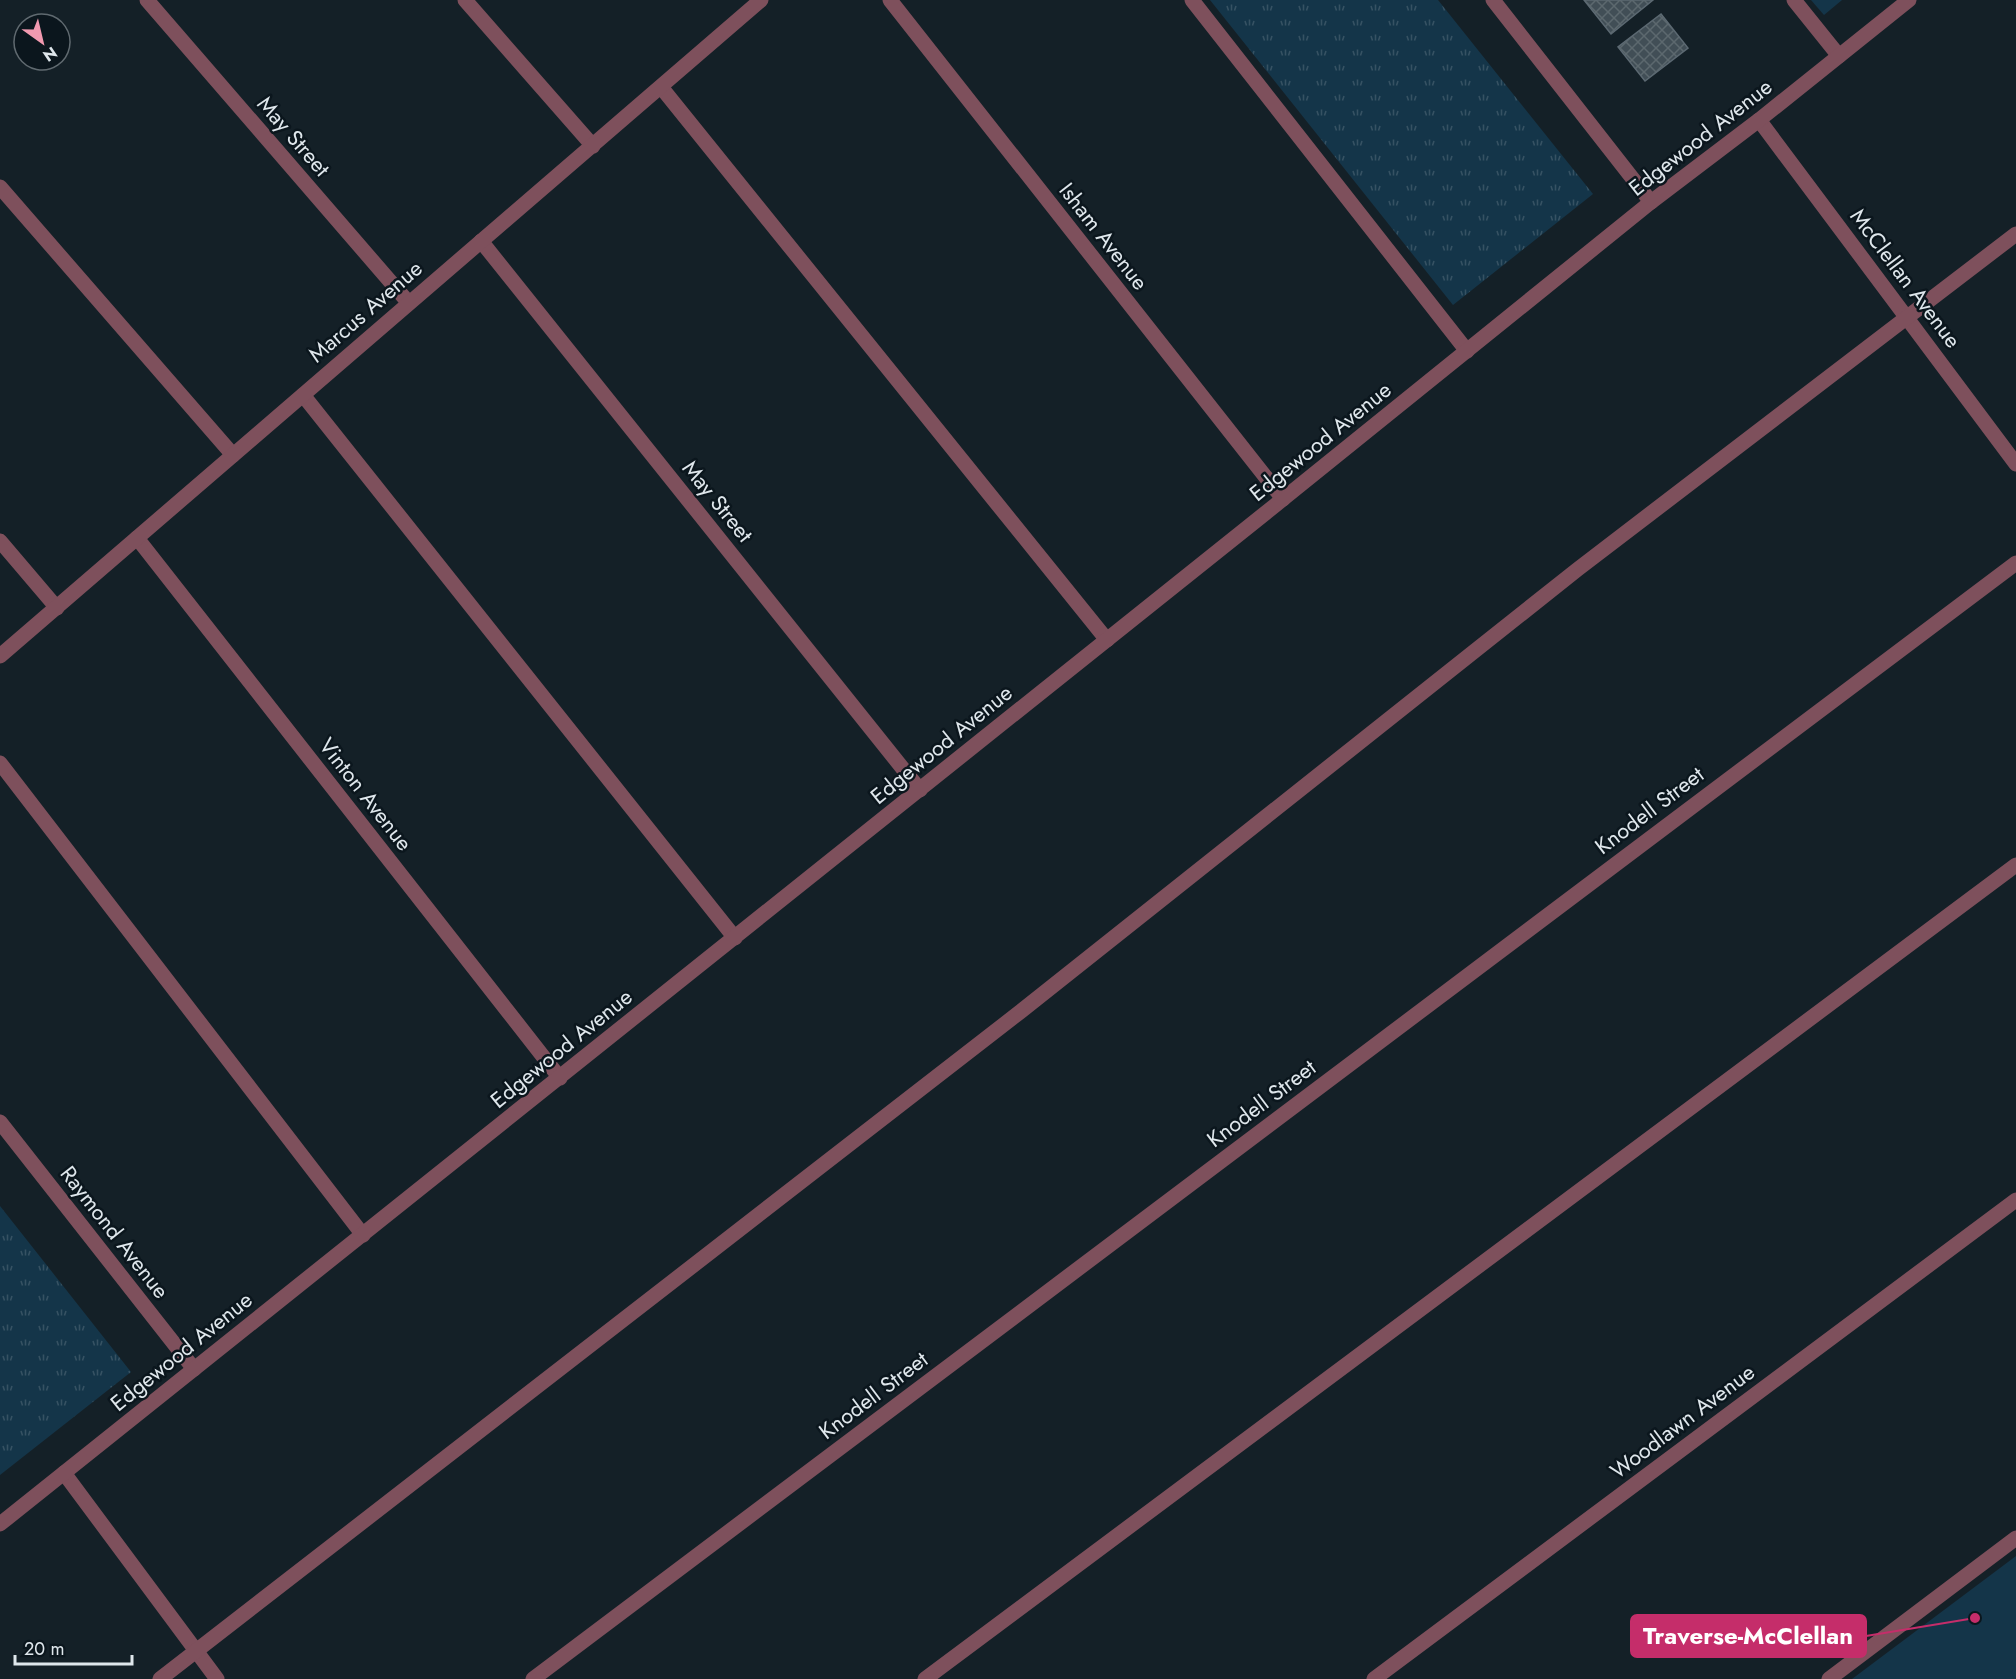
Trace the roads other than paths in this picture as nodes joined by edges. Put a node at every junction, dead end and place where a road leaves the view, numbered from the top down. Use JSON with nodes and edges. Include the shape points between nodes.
{"nodes":[{"id":1,"x":147,"y":0,"type":"edge"},
{"id":2,"x":465,"y":0,"type":"edge"},
{"id":3,"x":761,"y":0,"type":"edge"},
{"id":4,"x":890,"y":0,"type":"edge"},
{"id":5,"x":1192,"y":0,"type":"edge"},
{"id":6,"x":1493,"y":0,"type":"edge"},
{"id":7,"x":1794,"y":0,"type":"edge"},
{"id":8,"x":1909,"y":0,"type":"edge"},
{"id":9,"x":1839,"y":56,"type":"junction"},
{"id":10,"x":661,"y":87,"type":"junction"},
{"id":11,"x":1759,"y":120,"type":"junction"},
{"id":12,"x":593,"y":146,"type":"junction"},
{"id":13,"x":0,"y":186,"type":"edge"},
{"id":14,"x":1651,"y":202,"type":"junction"},
{"id":15,"x":2016,"y":234,"type":"edge"},
{"id":16,"x":481,"y":241,"type":"junction"},
{"id":17,"x":408,"y":302,"type":"junction"},
{"id":18,"x":1907,"y":318,"type":"junction"},
{"id":19,"x":1467,"y":351,"type":"junction"},
{"id":20,"x":303,"y":395,"type":"junction"},
{"id":21,"x":233,"y":455,"type":"junction"},
{"id":22,"x":2016,"y":464,"type":"edge"},
{"id":23,"x":1283,"y":499,"type":"junction"},
{"id":24,"x":137,"y":538,"type":"junction"},
{"id":25,"x":0,"y":541,"type":"edge"},
{"id":26,"x":2016,"y":562,"type":"edge"},
{"id":27,"x":57,"y":608,"type":"junction"},
{"id":28,"x":1107,"y":640,"type":"junction"},
{"id":29,"x":0,"y":656,"type":"edge"},
{"id":30,"x":0,"y":762,"type":"edge"},
{"id":31,"x":920,"y":790,"type":"junction"},
{"id":32,"x":2016,"y":865,"type":"edge"},
{"id":33,"x":735,"y":938,"type":"junction"},
{"id":34,"x":560,"y":1078,"type":"junction"},
{"id":35,"x":0,"y":1122,"type":"edge"},
{"id":36,"x":2016,"y":1200,"type":"edge"},
{"id":37,"x":363,"y":1235,"type":"junction"},
{"id":38,"x":194,"y":1369,"type":"junction"},
{"id":39,"x":64,"y":1473,"type":"junction"},
{"id":40,"x":2,"y":1519,"type":"edge"},
{"id":41,"x":2016,"y":1538,"type":"edge"},
{"id":42,"x":196,"y":1651,"type":"junction"},
{"id":43,"x":160,"y":1679,"type":"edge"},
{"id":44,"x":217,"y":1679,"type":"edge"},
{"id":45,"x":533,"y":1679,"type":"edge"},
{"id":46,"x":925,"y":1679,"type":"edge"},
{"id":47,"x":1374,"y":1679,"type":"edge"},
{"id":48,"x":1829,"y":1679,"type":"edge"}],
"edges":[{"from":1,"to":17,"type":"street","name":"May Street"},
{"from":2,"to":12,"type":"street"},
{"from":3,"to":10,"type":"street","name":"Marcus Avenue"},
{"from":4,"to":23,"type":"street","name":"Isham Avenue"},
{"from":5,"to":19,"type":"street"},
{"from":6,"to":14,"type":"street"},
{"from":7,"to":9,"type":"street"},
{"from":8,"to":9,"type":"street","name":"Edgewood Avenue"},
{"from":9,"to":11,"type":"street","name":"Edgewood Avenue"},
{"from":10,"to":12,"type":"street","name":"Marcus Avenue"},
{"from":10,"to":28,"type":"street"},
{"from":11,"to":14,"type":"street","name":"Edgewood Avenue"},
{"from":11,"to":18,"type":"street","name":"McClellan Avenue"},
{"from":12,"to":16,"type":"street","name":"Marcus Avenue"},
{"from":13,"to":21,"type":"street"},
{"from":14,"to":19,"type":"street","name":"Edgewood Avenue"},
{"from":15,"to":18,"type":"street"},
{"from":16,"to":17,"type":"street","name":"Marcus Avenue"},
{"from":16,"to":31,"type":"street","name":"May Street"},
{"from":17,"to":20,"type":"street","name":"Marcus Avenue"},
{"from":18,"to":22,"type":"street","name":"McClellan Avenue"},
{"from":18,"to":42,"type":"street","via":[[1578,568],[1020,1012]]},
{"from":19,"to":23,"type":"street","name":"Edgewood Avenue"},
{"from":20,"to":21,"type":"street","name":"Marcus Avenue"},
{"from":20,"to":33,"type":"street"},
{"from":21,"to":24,"type":"street","name":"Marcus Avenue"},
{"from":23,"to":28,"type":"street","name":"Edgewood Avenue"},
{"from":24,"to":27,"type":"street","name":"Marcus Avenue"},
{"from":24,"to":34,"type":"street","name":"Vinton Avenue"},
{"from":25,"to":27,"type":"street"},
{"from":26,"to":45,"type":"street","name":"Knodell Street"},
{"from":27,"to":29,"type":"street","name":"Marcus Avenue"},
{"from":28,"to":31,"type":"street","name":"Edgewood Avenue"},
{"from":30,"to":37,"type":"street"},
{"from":31,"to":33,"type":"street","name":"Edgewood Avenue"},
{"from":32,"to":46,"type":"street"},
{"from":33,"to":34,"type":"street","name":"Edgewood Avenue"},
{"from":34,"to":37,"type":"street","name":"Edgewood Avenue"},
{"from":35,"to":38,"type":"street","name":"Raymond Avenue"},
{"from":36,"to":47,"type":"street","name":"Woodlawn Avenue"},
{"from":37,"to":38,"type":"street","name":"Edgewood Avenue"},
{"from":38,"to":39,"type":"street","name":"Edgewood Avenue"},
{"from":39,"to":40,"type":"street","name":"Edgewood Avenue"},
{"from":39,"to":42,"type":"street"},
{"from":41,"to":48,"type":"street"},
{"from":42,"to":43,"type":"street"},
{"from":42,"to":44,"type":"street"}]}
